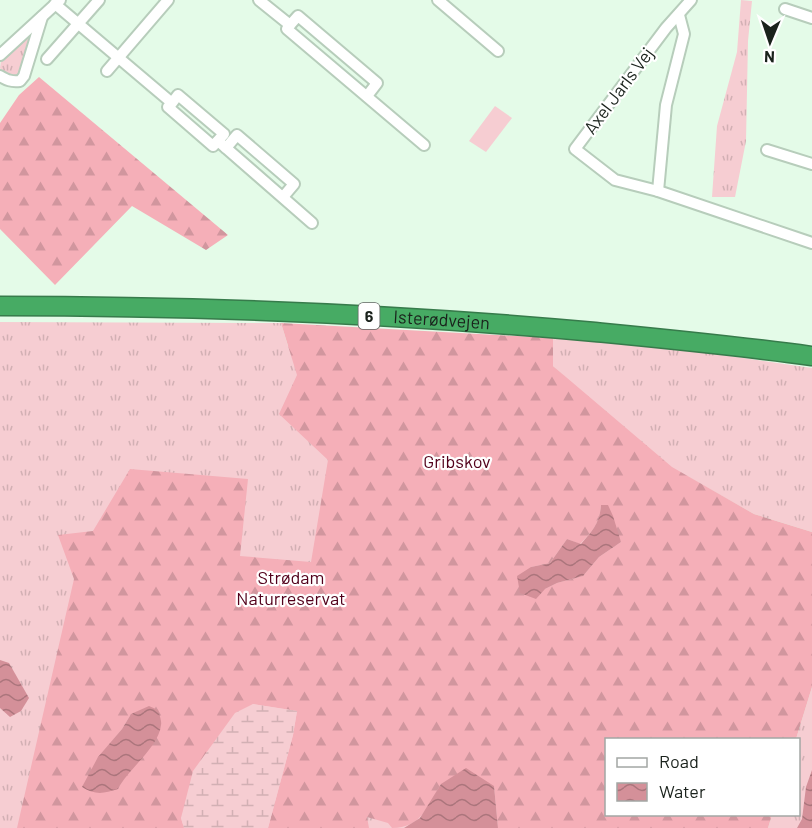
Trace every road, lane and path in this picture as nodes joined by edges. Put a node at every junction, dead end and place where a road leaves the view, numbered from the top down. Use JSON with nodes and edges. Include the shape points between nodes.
{"nodes":[{"id":1,"x":99,"y":0,"type":"edge"},
{"id":2,"x":168,"y":0,"type":"edge"},
{"id":3,"x":259,"y":0,"type":"edge"},
{"id":4,"x":438,"y":0,"type":"edge"},
{"id":5,"x":691,"y":0,"type":"edge"},
{"id":6,"x":58,"y":2,"type":"edge"},
{"id":7,"x":785,"y":9,"type":"dead end"},
{"id":8,"x":679,"y":15,"type":"junction"},
{"id":9,"x":42,"y":17,"type":"junction"},
{"id":10,"x":812,"y":18,"type":"edge"},
{"id":11,"x":77,"y":24,"type":"junction"},
{"id":12,"x":290,"y":25,"type":"junction"},
{"id":13,"x":498,"y":51,"type":"dead end"},
{"id":14,"x":0,"y":55,"type":"edge"},
{"id":15,"x":118,"y":58,"type":"junction"},
{"id":16,"x":47,"y":59,"type":"dead end"},
{"id":17,"x":108,"y":71,"type":"dead end"},
{"id":18,"x":0,"y":76,"type":"edge"},
{"id":19,"x":367,"y":96,"type":"junction"},
{"id":20,"x":172,"y":102,"type":"junction"},
{"id":21,"x":222,"y":144,"type":"junction"},
{"id":22,"x":424,"y":145,"type":"dead end"},
{"id":23,"x":767,"y":150,"type":"dead end"},
{"id":24,"x":812,"y":164,"type":"edge"},
{"id":25,"x":658,"y":191,"type":"junction"},
{"id":26,"x":283,"y":197,"type":"junction"},
{"id":27,"x":312,"y":223,"type":"dead end"},
{"id":28,"x":812,"y":243,"type":"edge"},
{"id":29,"x":0,"y":306,"type":"edge"},
{"id":30,"x":812,"y":357,"type":"edge"}],
"edges":[{"from":1,"to":11,"type":"street"},
{"from":2,"to":15,"type":"street"},
{"from":3,"to":12,"type":"street"},
{"from":4,"to":13,"type":"street"},
{"from":5,"to":8,"type":"street","name":"Axel Jarls Vej"},
{"from":6,"to":9,"type":"street"},
{"from":6,"to":11,"type":"street"},
{"from":7,"to":10,"type":"street"},
{"from":8,"to":25,"type":"street","name":"Axel Jarls Vej","via":[[684,34],[666,105]]},
{"from":8,"to":25,"type":"street","name":"Axel Jarls Vej","via":[[575,149],[615,180]]},
{"from":9,"to":14,"type":"street"},
{"from":9,"to":18,"type":"street","via":[[24,76],[20,81],[9,81]]},
{"from":11,"to":15,"type":"street"},
{"from":11,"to":16,"type":"street"},
{"from":12,"to":19,"type":"street","via":[[287,29]]},
{"from":12,"to":19,"type":"street","via":[[298,16],[377,83]]},
{"from":15,"to":17,"type":"street"},
{"from":15,"to":20,"type":"street"},
{"from":19,"to":22,"type":"street"},
{"from":20,"to":21,"type":"street","via":[[168,107],[213,146]]},
{"from":20,"to":21,"type":"street","via":[[178,95],[224,134]]},
{"from":21,"to":26,"type":"street"},
{"from":21,"to":26,"type":"street","via":[[237,135],[294,184]]},
{"from":23,"to":24,"type":"street"},
{"from":25,"to":28,"type":"street","name":"Axel Jarls Vej"},
{"from":26,"to":27,"type":"street"},
{"from":29,"to":30,"type":"highway","name":"Isterødvejen","number":"6","via":[[284,311],[436,319],[660,338]]}]}
